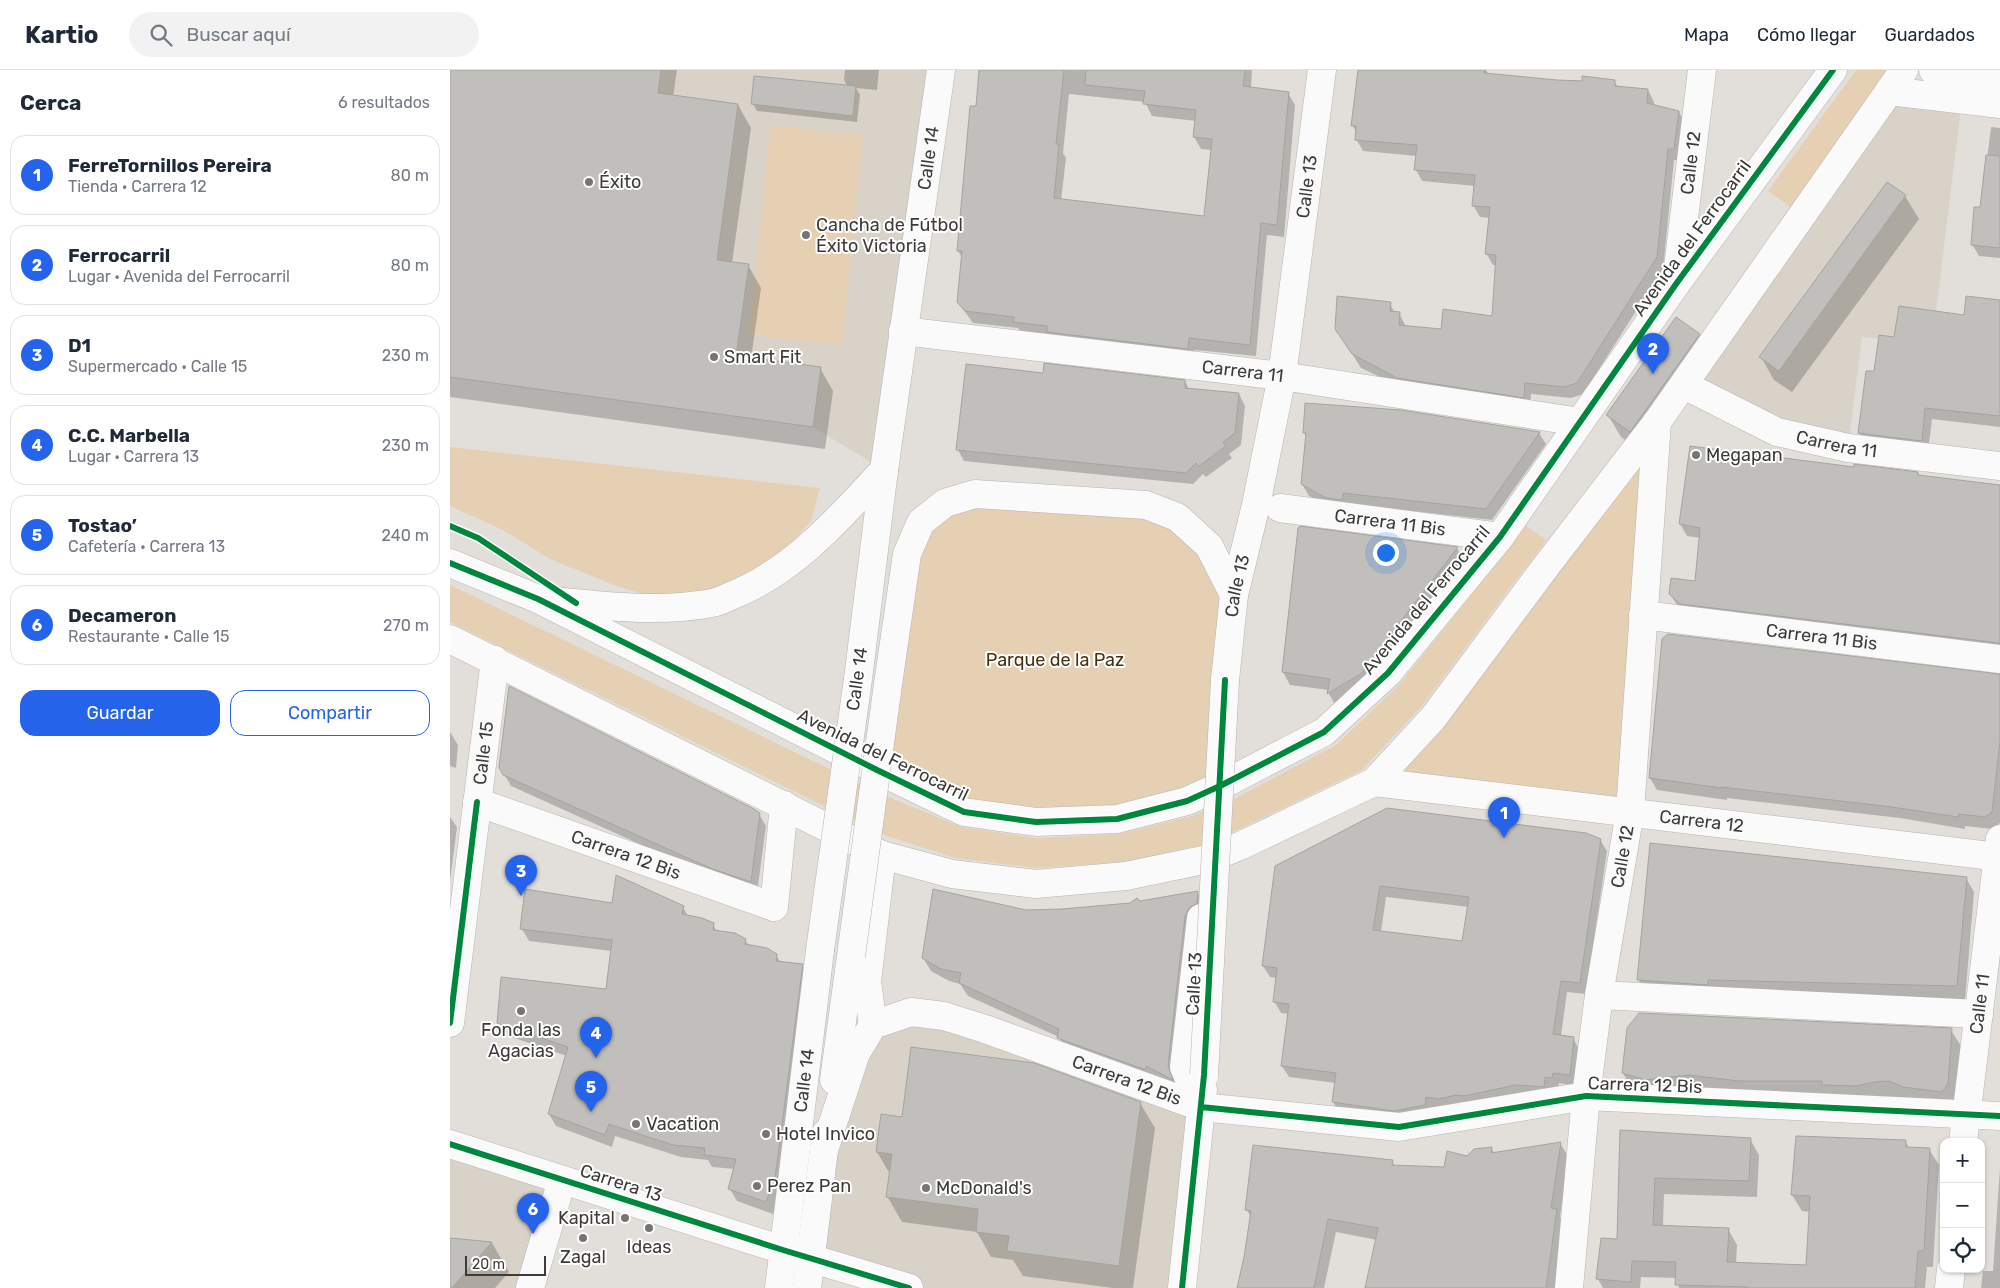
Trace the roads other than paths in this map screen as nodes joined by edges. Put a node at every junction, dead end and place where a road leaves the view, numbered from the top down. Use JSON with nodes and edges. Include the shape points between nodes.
{"nodes":[{"id":1,"x":941,"y":70,"type":"edge"},
{"id":2,"x":1322,"y":70,"type":"edge"},
{"id":3,"x":1702,"y":70,"type":"edge"},
{"id":4,"x":1833,"y":70,"type":"edge"},
{"id":5,"x":1933,"y":70,"type":"edge"},
{"id":6,"x":2000,"y":78,"type":"edge"},
{"id":7,"x":1896,"y":81,"type":"edge"},
{"id":8,"x":2000,"y":104,"type":"edge"},
{"id":9,"x":1676,"y":284,"type":"junction"},
{"id":10,"x":903,"y":331,"type":"junction"},
{"id":11,"x":1282,"y":376,"type":"junction"},
{"id":12,"x":1684,"y":385,"type":"junction"},
{"id":13,"x":1580,"y":422,"type":"junction"},
{"id":14,"x":1658,"y":422,"type":"junction"},
{"id":15,"x":2000,"y":466,"type":"edge"},
{"id":16,"x":884,"y":470,"type":"junction"},
{"id":17,"x":1280,"y":508,"type":"dead end"},
{"id":18,"x":1500,"y":537,"type":"junction"},
{"id":19,"x":450,"y":563,"type":"edge"},
{"id":20,"x":1234,"y":595,"type":"junction"},
{"id":21,"x":538,"y":599,"type":"junction"},
{"id":22,"x":1643,"y":615,"type":"junction"},
{"id":23,"x":450,"y":639,"type":"edge"},
{"id":24,"x":2000,"y":659,"type":"edge"},
{"id":25,"x":495,"y":660,"type":"junction"},
{"id":26,"x":1374,"y":782,"type":"junction"},
{"id":27,"x":477,"y":802,"type":"junction"},
{"id":28,"x":784,"y":805,"type":"junction"},
{"id":29,"x":1630,"y":812,"type":"junction"},
{"id":30,"x":1999,"y":850,"type":"edge"},
{"id":31,"x":882,"y":856,"type":"junction"},
{"id":32,"x":1208,"y":860,"type":"junction"},
{"id":33,"x":1599,"y":994,"type":"junction"},
{"id":34,"x":1979,"y":1014,"type":"junction"},
{"id":35,"x":450,"y":1023,"type":"edge"},
{"id":36,"x":873,"y":1025,"type":"junction"},
{"id":37,"x":1586,"y":1096,"type":"junction"},
{"id":38,"x":1201,"y":1107,"type":"junction"},
{"id":39,"x":1966,"y":1114,"type":"junction"},
{"id":40,"x":2000,"y":1116,"type":"edge"},
{"id":41,"x":1963,"y":1138,"type":"edge"},
{"id":42,"x":450,"y":1144,"type":"edge"},
{"id":43,"x":824,"y":1150,"type":"junction"},
{"id":44,"x":562,"y":1180,"type":"junction"},
{"id":45,"x":783,"y":1250,"type":"junction"},
{"id":46,"x":810,"y":1258,"type":"junction"},
{"id":47,"x":1951,"y":1273,"type":"edge"},
{"id":48,"x":530,"y":1288,"type":"edge"},
{"id":49,"x":779,"y":1288,"type":"edge"},
{"id":50,"x":807,"y":1288,"type":"edge"},
{"id":51,"x":909,"y":1288,"type":"edge"},
{"id":52,"x":1182,"y":1288,"type":"edge"},
{"id":53,"x":1568,"y":1288,"type":"edge"},
{"id":54,"x":1949,"y":1288,"type":"edge"}],
"edges":[{"from":1,"to":10,"type":"main road","name":"Calle 14"},
{"from":2,"to":11,"type":"main road","name":"Calle 13"},
{"from":3,"to":9,"type":"main road","name":"Calle 12"},
{"from":4,"to":9,"type":"main road","name":"Avenida del Ferrocarril"},
{"from":5,"to":6,"type":"main road"},
{"from":7,"to":8,"type":"main road"},
{"from":7,"to":12,"type":"main road"},
{"from":9,"to":13,"type":"main road","name":"Avenida del Ferrocarril"},
{"from":10,"to":11,"type":"main road","name":"Carrera 11"},
{"from":10,"to":16,"type":"main road","name":"Calle 14"},
{"from":11,"to":13,"type":"main road","name":"Carrera 11"},
{"from":11,"to":20,"type":"main road","name":"Calle 13"},
{"from":12,"to":14,"type":"main road"},
{"from":12,"to":15,"type":"main road","name":"Carrera 11","via":[[1777,432],[1848,448]]},
{"from":13,"to":18,"type":"main road","name":"Avenida del Ferrocarril"},
{"from":14,"to":22,"type":"main road","name":"Calle 12"},
{"from":14,"to":26,"type":"main road","via":[[1433,718]]},
{"from":16,"to":21,"type":"main road","via":[[834,523],[791,561],[755,586],[714,603],[652,609]]},
{"from":16,"to":45,"type":"main road","name":"Calle 14","bridge":true},
{"from":17,"to":18,"type":"main road","name":"Carrera 11 Bis"},
{"from":18,"to":21,"type":"main road","name":"Avenida del Ferrocarril","via":[[1388,674],[1324,732],[1187,801],[1117,819],[1036,822],[964,812]]},
{"from":19,"to":21,"type":"main road","name":"Avenida del Ferrocarril"},
{"from":20,"to":38,"type":"main road","name":"Calle 13","bridge":true,"via":[[1225,680]]},
{"from":20,"to":43,"type":"main road","name":"Calle 14","bridge":true,"via":[[1209,546],[1177,517],[1146,505],[975,494],[945,503],[921,522],[907,554]]},
{"from":22,"to":24,"type":"main road","name":"Carrera 11 Bis"},
{"from":22,"to":29,"type":"main road","name":"Calle 12"},
{"from":23,"to":25,"type":"main road"},
{"from":25,"to":27,"type":"main road","name":"Calle 15"},
{"from":25,"to":28,"type":"main road"},
{"from":26,"to":29,"type":"main road","name":"Carrera 12"},
{"from":26,"to":32,"type":"main road"},
{"from":27,"to":28,"type":"main road","name":"Carrera 12 Bis","via":[[774,907]]},
{"from":27,"to":35,"type":"main road","name":"Calle 15"},
{"from":28,"to":31,"type":"main road"},
{"from":29,"to":30,"type":"main road","name":"Carrera 12"},
{"from":29,"to":33,"type":"main road","name":"Calle 12"},
{"from":30,"to":34,"type":"main road","name":"Calle 11"},
{"from":31,"to":32,"type":"main road","via":[[952,874],[1036,884],[1126,876]]},
{"from":31,"to":36,"type":"main road","via":[[867,982]]},
{"from":32,"to":38,"type":"main road","name":"Calle 13","via":[[1184,1067]]},
{"from":33,"to":34,"type":"main road"},
{"from":33,"to":37,"type":"main road","name":"Calle 12"},
{"from":34,"to":39,"type":"main road","name":"Calle 11"},
{"from":36,"to":38,"type":"main road","name":"Carrera 12 Bis","via":[[911,1012],[944,1016]]},
{"from":36,"to":43,"type":"main road","via":[[856,1053]]},
{"from":37,"to":38,"type":"main road","name":"Carrera 12 Bis","via":[[1399,1127]]},
{"from":37,"to":39,"type":"main road","name":"Carrera 12 Bis"},
{"from":37,"to":53,"type":"main road","name":"Calle 12"},
{"from":38,"to":52,"type":"main road","name":"Calle 13"},
{"from":39,"to":40,"type":"main road","name":"Carrera 12 Bis"},
{"from":39,"to":41,"type":"main road","name":"Calle 11"},
{"from":42,"to":44,"type":"main road","name":"Carrera 13"},
{"from":43,"to":46,"type":"main road","name":"Calle 14"},
{"from":44,"to":45,"type":"main road","name":"Carrera 13"},
{"from":44,"to":48,"type":"main road"},
{"from":45,"to":46,"type":"main road","name":"Carrera 13"},
{"from":45,"to":49,"type":"main road","name":"Calle 14"},
{"from":46,"to":50,"type":"main road","name":"Calle 14"},
{"from":46,"to":51,"type":"main road","name":"Carrera 13"},
{"from":47,"to":54,"type":"main road"}]}
